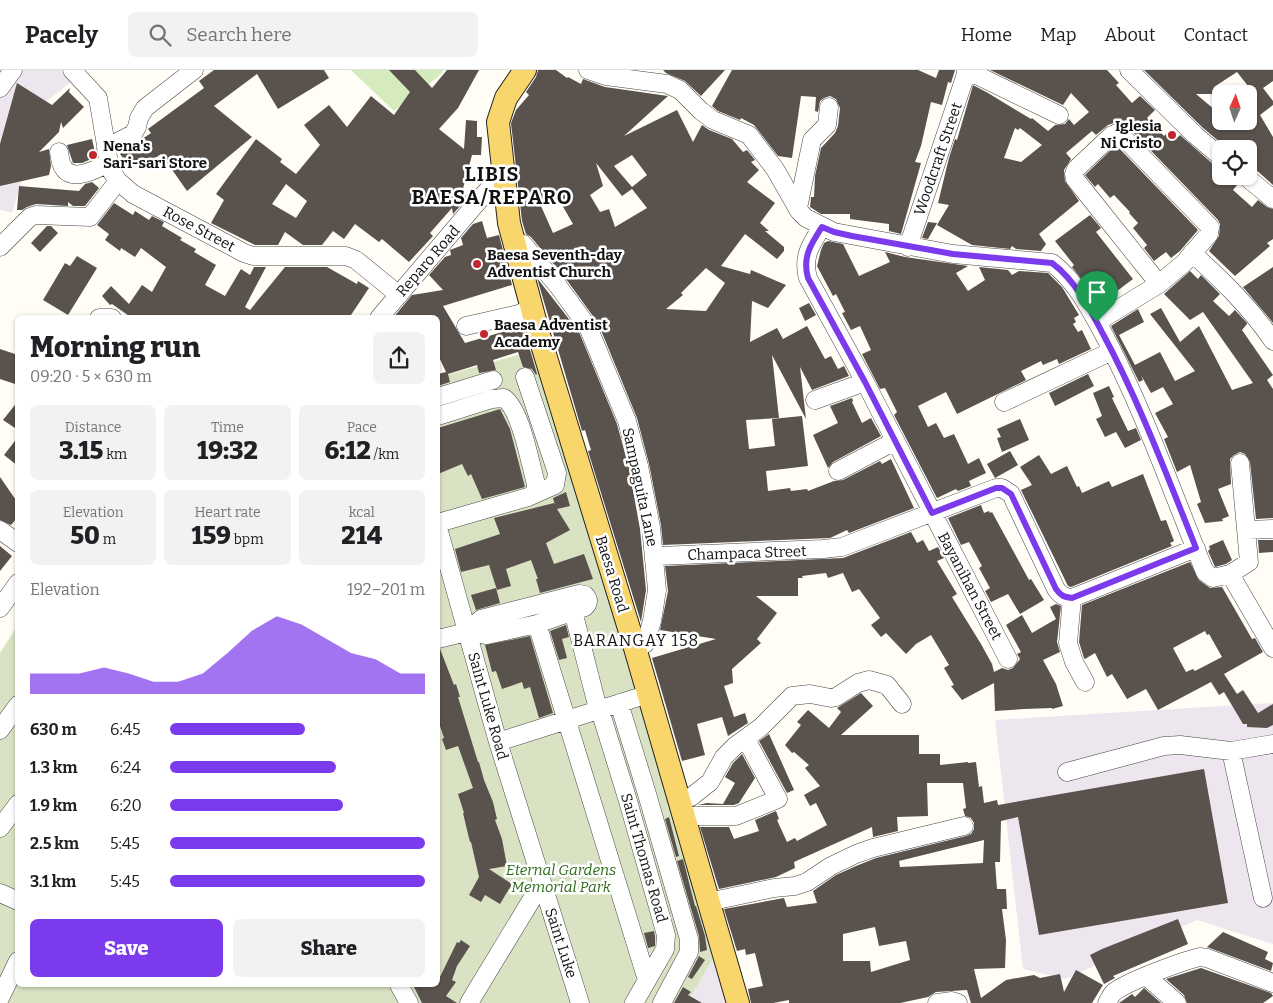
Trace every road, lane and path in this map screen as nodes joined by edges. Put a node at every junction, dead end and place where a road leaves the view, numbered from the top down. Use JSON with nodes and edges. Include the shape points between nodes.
{"nodes":[{"id":1,"x":13,"y":70,"type":"edge"},
{"id":2,"x":72,"y":70,"type":"edge"},
{"id":3,"x":194,"y":70,"type":"edge"},
{"id":4,"x":525,"y":70,"type":"edge"},
{"id":5,"x":588,"y":70,"type":"edge"},
{"id":6,"x":967,"y":70,"type":"edge"},
{"id":7,"x":1129,"y":70,"type":"edge"},
{"id":8,"x":0,"y":88,"type":"edge"},
{"id":9,"x":829,"y":107,"type":"dead end"},
{"id":10,"x":1059,"y":115,"type":"dead end"},
{"id":11,"x":1212,"y":149,"type":"edge"},
{"id":12,"x":59,"y":152,"type":"dead end"},
{"id":13,"x":107,"y":155,"type":"junction"},
{"id":14,"x":503,"y":172,"type":"junction"},
{"id":15,"x":118,"y":181,"type":"junction"},
{"id":16,"x":1256,"y":185,"type":"edge"},
{"id":17,"x":1273,"y":199,"type":"edge"},
{"id":18,"x":798,"y":208,"type":"junction"},
{"id":19,"x":822,"y":227,"type":"junction"},
{"id":20,"x":514,"y":244,"type":"junction"},
{"id":21,"x":908,"y":246,"type":"junction"},
{"id":22,"x":0,"y":247,"type":"edge"},
{"id":23,"x":1192,"y":253,"type":"junction"},
{"id":24,"x":1159,"y":284,"type":"junction"},
{"id":25,"x":399,"y":295,"type":"junction"},
{"id":26,"x":532,"y":308,"type":"junction"},
{"id":27,"x":382,"y":315,"type":"edge"},
{"id":28,"x":1097,"y":322,"type":"junction"},
{"id":29,"x":466,"y":326,"type":"dead end"},
{"id":30,"x":1273,"y":341,"type":"edge"},
{"id":31,"x":1112,"y":351,"type":"junction"},
{"id":32,"x":525,"y":377,"type":"dead end"},
{"id":33,"x":494,"y":380,"type":"dead end"},
{"id":34,"x":865,"y":382,"type":"junction"},
{"id":35,"x":440,"y":396,"type":"edge"},
{"id":36,"x":815,"y":400,"type":"dead end"},
{"id":37,"x":1004,"y":402,"type":"dead end"},
{"id":38,"x":440,"y":415,"type":"edge"},
{"id":39,"x":895,"y":441,"type":"junction"},
{"id":40,"x":1240,"y":462,"type":"dead end"},
{"id":41,"x":838,"y":471,"type":"dead end"},
{"id":42,"x":535,"y":493,"type":"junction"},
{"id":43,"x":932,"y":513,"type":"junction"},
{"id":44,"x":440,"y":522,"type":"edge"},
{"id":45,"x":1273,"y":529,"type":"edge"},
{"id":46,"x":0,"y":530,"type":"edge"},
{"id":47,"x":1248,"y":530,"type":"junction"},
{"id":48,"x":440,"y":535,"type":"edge"},
{"id":49,"x":15,"y":541,"type":"edge"},
{"id":50,"x":1196,"y":548,"type":"junction"},
{"id":51,"x":654,"y":560,"type":"junction"},
{"id":52,"x":1230,"y":574,"type":"junction"},
{"id":53,"x":15,"y":587,"type":"edge"},
{"id":54,"x":1072,"y":598,"type":"junction"},
{"id":55,"x":0,"y":608,"type":"edge"},
{"id":56,"x":573,"y":612,"type":"junction"},
{"id":57,"x":537,"y":624,"type":"junction"},
{"id":58,"x":466,"y":632,"type":"junction"},
{"id":59,"x":440,"y":638,"type":"edge"},
{"id":60,"x":635,"y":648,"type":"junction"},
{"id":61,"x":1273,"y":648,"type":"edge"},
{"id":62,"x":1008,"y":659,"type":"dead end"},
{"id":63,"x":1085,"y":682,"type":"dead end"},
{"id":64,"x":636,"y":698,"type":"dead end"},
{"id":65,"x":619,"y":703,"type":"junction"},
{"id":66,"x":902,"y":704,"type":"dead end"},
{"id":67,"x":15,"y":709,"type":"edge"},
{"id":68,"x":598,"y":709,"type":"junction"},
{"id":69,"x":567,"y":720,"type":"junction"},
{"id":70,"x":0,"y":730,"type":"edge"},
{"id":71,"x":746,"y":739,"type":"junction"},
{"id":72,"x":498,"y":742,"type":"junction"},
{"id":73,"x":1273,"y":744,"type":"edge"},
{"id":74,"x":1231,"y":751,"type":"junction"},
{"id":75,"x":1067,"y":772,"type":"dead end"},
{"id":76,"x":648,"y":794,"type":"junction"},
{"id":77,"x":628,"y":801,"type":"junction"},
{"id":78,"x":15,"y":808,"type":"edge"},
{"id":79,"x":681,"y":808,"type":"junction"},
{"id":80,"x":964,"y":826,"type":"dead end"},
{"id":81,"x":0,"y":828,"type":"edge"},
{"id":82,"x":541,"y":884,"type":"junction"},
{"id":83,"x":0,"y":893,"type":"edge"},
{"id":84,"x":1263,"y":898,"type":"dead end"},
{"id":85,"x":15,"y":900,"type":"edge"},
{"id":86,"x":708,"y":902,"type":"junction"},
{"id":87,"x":666,"y":935,"type":"junction"},
{"id":88,"x":688,"y":939,"type":"junction"},
{"id":89,"x":15,"y":967,"type":"edge"},
{"id":90,"x":1146,"y":976,"type":"junction"},
{"id":91,"x":648,"y":980,"type":"junction"},
{"id":92,"x":1273,"y":984,"type":"edge"},
{"id":93,"x":400,"y":987,"type":"edge"},
{"id":94,"x":0,"y":998,"type":"edge"},
{"id":95,"x":578,"y":1001,"type":"edge"},
{"id":96,"x":409,"y":1003,"type":"edge"},
{"id":97,"x":469,"y":1003,"type":"edge"},
{"id":98,"x":634,"y":1003,"type":"edge"},
{"id":99,"x":662,"y":1003,"type":"edge"},
{"id":100,"x":738,"y":1003,"type":"edge"},
{"id":101,"x":1107,"y":1003,"type":"edge"},
{"id":102,"x":1177,"y":1003,"type":"edge"}],
"edges":[{"from":1,"to":8,"type":"street"},
{"from":2,"to":13,"type":"street","name":"Rose Street","via":[[98,98]]},
{"from":3,"to":13,"type":"street","via":[[145,108],[133,134]]},
{"from":4,"to":14,"type":"main road","via":[[506,98],[498,122]]},
{"from":5,"to":18,"type":"street","via":[[606,76],[667,84],[680,90],[713,120],[749,135],[775,169]]},
{"from":6,"to":10,"type":"street"},
{"from":6,"to":21,"type":"street","name":"Woodcraft Street"},
{"from":7,"to":11,"type":"street"},
{"from":9,"to":18,"type":"street","via":[[827,125],[812,140]]},
{"from":12,"to":13,"type":"street","via":[[62,167],[75,175],[100,167]]},
{"from":13,"to":15,"type":"street","name":"Rose Street","via":[[110,169]]},
{"from":14,"to":20,"type":"main road","name":"Baesa Road"},
{"from":14,"to":25,"type":"street","name":"Reparo Road"},
{"from":15,"to":22,"type":"street","via":[[90,217],[36,215]]},
{"from":15,"to":25,"type":"street","name":"Rose Street","via":[[133,194],[244,253],[346,256],[356,260]]},
{"from":16,"to":17,"type":"street"},
{"from":18,"to":19,"type":"street","via":[[806,218]]},
{"from":19,"to":21,"type":"street"},
{"from":19,"to":34,"type":"street","name":"Bayanihan Street","via":[[809,246],[805,269]]},
{"from":20,"to":26,"type":"main road","name":"Baesa Road"},
{"from":20,"to":51,"type":"street","name":"Sampaguita Lane","via":[[522,244],[588,327],[627,421],[652,527]]},
{"from":21,"to":28,"type":"street","via":[[953,254],[1052,263],[1063,271]]},
{"from":23,"to":24,"type":"street"},
{"from":23,"to":24,"type":"street","via":[[1209,234],[1210,227],[1122,136],[1112,135],[1076,170],[1075,180]]},
{"from":23,"to":30,"type":"street","via":[[1232,289]]},
{"from":24,"to":28,"type":"street"},
{"from":25,"to":27,"type":"street","name":"Reparo Road"},
{"from":26,"to":29,"type":"street"},
{"from":26,"to":60,"type":"main road","name":"Baesa Road"},
{"from":28,"to":31,"type":"street"},
{"from":31,"to":37,"type":"street"},
{"from":31,"to":50,"type":"street","via":[[1143,416]]},
{"from":32,"to":42,"type":"street","via":[[558,473],[555,485]]},
{"from":33,"to":35,"type":"street"},
{"from":34,"to":36,"type":"street"},
{"from":34,"to":39,"type":"street","name":"Bayanihan Street"},
{"from":38,"to":42,"type":"street","via":[[492,399],[504,398],[510,402],[534,476]]},
{"from":39,"to":41,"type":"street"},
{"from":39,"to":43,"type":"street","name":"Bayanihan Street"},
{"from":40,"to":47,"type":"street"},
{"from":42,"to":44,"type":"street"},
{"from":43,"to":51,"type":"street","name":"Champaca Street","via":[[842,547],[659,556]]},
{"from":43,"to":54,"type":"street","name":"Champaca Street","via":[[996,488],[1008,491],[1056,589],[1060,595]]},
{"from":43,"to":62,"type":"street","name":"Bayanihan Street"},
{"from":45,"to":47,"type":"street"},
{"from":46,"to":49,"type":"street"},
{"from":47,"to":52,"type":"street","via":[[1250,562]]},
{"from":48,"to":58,"type":"street","name":"Saint Luke Road"},
{"from":50,"to":52,"type":"street","via":[[1208,575],[1213,578]]},
{"from":50,"to":54,"type":"street"},
{"from":51,"to":60,"type":"street","via":[[657,590],[652,621],[645,644]]},
{"from":52,"to":61,"type":"street"},
{"from":53,"to":55,"type":"street"},
{"from":54,"to":63,"type":"street","via":[[1068,643]]},
{"from":56,"to":57,"type":"street"},
{"from":56,"to":58,"type":"street","via":[[588,604],[586,595],[579,594],[481,619]]},
{"from":56,"to":68,"type":"street","name":"Saint Thomas Road"},
{"from":57,"to":58,"type":"street","via":[[487,635]]},
{"from":57,"to":69,"type":"street"},
{"from":58,"to":59,"type":"street"},
{"from":58,"to":72,"type":"street","name":"Saint Luke Road"},
{"from":60,"to":79,"type":"main road","name":"Baesa Road"},
{"from":64,"to":65,"type":"street"},
{"from":65,"to":68,"type":"street"},
{"from":65,"to":76,"type":"street"},
{"from":66,"to":71,"type":"street","via":[[887,685],[869,680],[836,697],[796,694]]},
{"from":67,"to":70,"type":"street"},
{"from":68,"to":69,"type":"street"},
{"from":68,"to":77,"type":"street","name":"Saint Thomas Road"},
{"from":69,"to":72,"type":"street"},
{"from":69,"to":91,"type":"street"},
{"from":71,"to":79,"type":"street","via":[[734,746],[710,782]]},
{"from":71,"to":79,"type":"street","via":[[778,799],[736,816]]},
{"from":72,"to":82,"type":"street","name":"Saint Luke Road"},
{"from":73,"to":74,"type":"street"},
{"from":74,"to":75,"type":"street","via":[[1164,746]]},
{"from":74,"to":84,"type":"street"},
{"from":76,"to":77,"type":"street"},
{"from":76,"to":88,"type":"street"},
{"from":77,"to":87,"type":"street","name":"Saint Thomas Road"},
{"from":78,"to":81,"type":"street"},
{"from":79,"to":86,"type":"main road","name":"Baesa Road"},
{"from":80,"to":86,"type":"street","via":[[873,848],[795,886]]},
{"from":82,"to":95,"type":"street","name":"Saint Luke"},
{"from":82,"to":97,"type":"street"},
{"from":83,"to":85,"type":"street"},
{"from":86,"to":100,"type":"main road","name":"Baesa Road"},
{"from":87,"to":88,"type":"street"},
{"from":87,"to":91,"type":"street","name":"Saint Thomas Road","via":[[665,949]]},
{"from":88,"to":99,"type":"street","via":[[689,952]]},
{"from":89,"to":94,"type":"street"},
{"from":90,"to":92,"type":"street","via":[[1200,957]]},
{"from":90,"to":101,"type":"street","via":[[1113,993]]},
{"from":90,"to":102,"type":"street"},
{"from":91,"to":98,"type":"street","name":"Saint Thomas Road"},
{"from":93,"to":96,"type":"street"}]}
